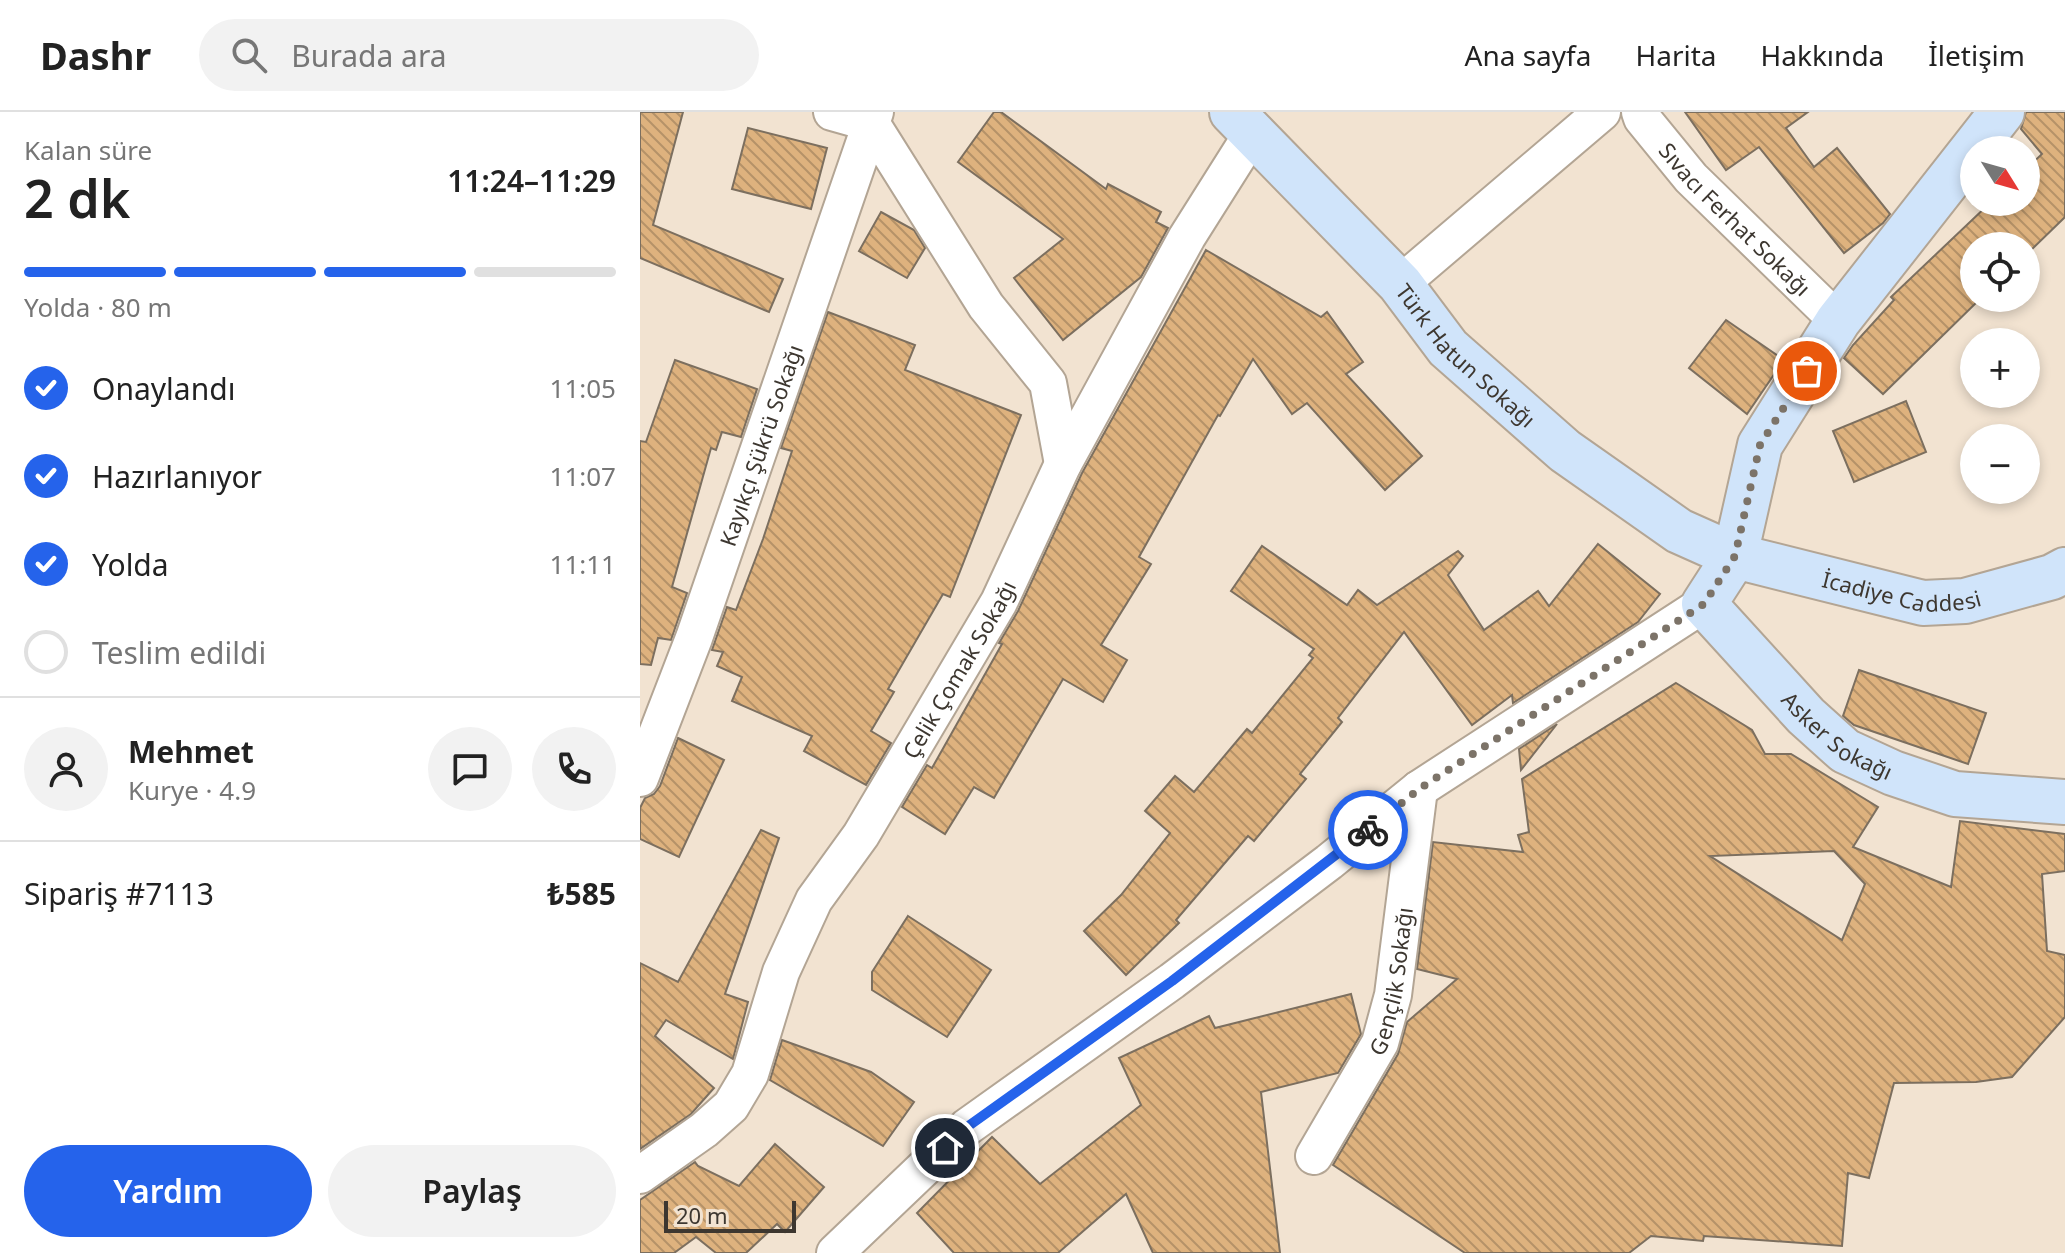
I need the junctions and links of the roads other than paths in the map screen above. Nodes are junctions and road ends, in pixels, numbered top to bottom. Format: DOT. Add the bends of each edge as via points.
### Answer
graph roads {
  1 [pos="832,112"];
  2 [pos="1602,112"];
  3 [pos="1640,112"];
  4 [pos="2002,112"];
  5 [pos="873,118"];
  6 [pos="1242,123"];
  7 [pos="1400,284"];
  8 [pos="1838,321"];
  9 [pos="1063,464"];
  10 [pos="1735,556"];
  11 [pos="2065,570"];
  12 [pos="1704,604"];
  13 [pos="640,778"];
  14 [pos="1419,789"];
  15 [pos="2065,802"];
  16 [pos="1314,1156"];
  17 [pos="640,1175"];
  18 [pos="835,1253"];
  1 -- 5 [label="street"];
  2 -- 7 [label="street"];
  3 -- 8 [label="street, Sıvacı Ferhat Sokağı" via="1691,178"];
  4 -- 8 [label="street"];
  5 -- 9 [label="street" via="986,306 1048,383"];
  5 -- 13 [label="street, Kayıkçı Şükrü Sokağı" via="694,638"];
  6 -- 7 [label="street, Türk Hatun Sokağı"];
  6 -- 9 [label="street, Çelik Çomak Sokağı" via="1187,237"];
  7 -- 10 [label="street, Türk Hatun Sokağı" via="1448,348 1565,451 1679,531"];
  8 -- 10 [label="street" via="1760,445"];
  9 -- 17 [label="street, Çelik Çomak Sokağı" via="999,602 861,835 814,900 781,972 750,1074 731,1106"];
  10 -- 11 [label="street, İcadiye Caddesi" via="1923,603 1965,601"];
  10 -- 12 [label="street"];
  12 -- 14 [label="street"];
  12 -- 15 [label="street, Asker Sokağı" via="1845,751 1955,794"];
  14 -- 16 [label="street, Gençlik Sokağı" via="1393,995 1380,1043"];
  14 -- 18 [label="street" via="1172,981 967,1127"];
}
